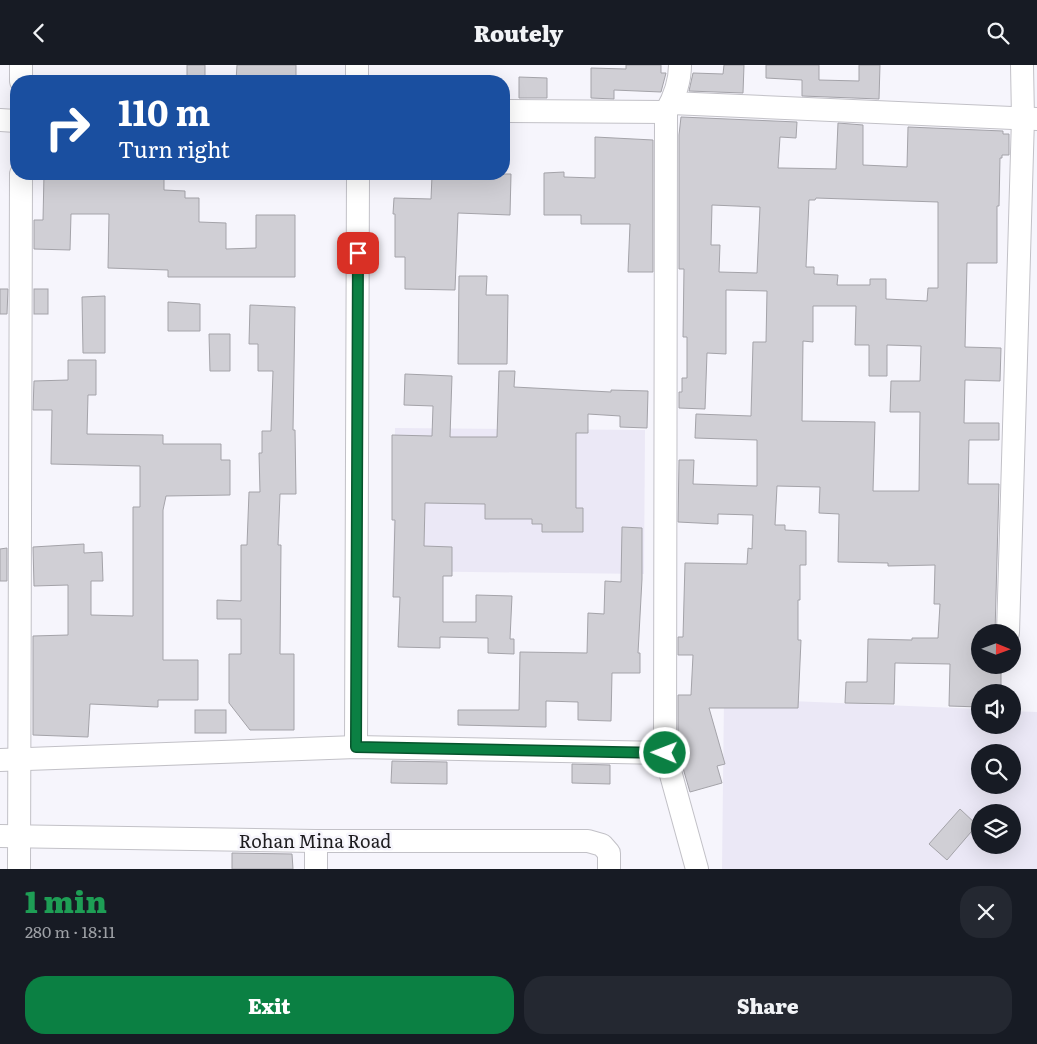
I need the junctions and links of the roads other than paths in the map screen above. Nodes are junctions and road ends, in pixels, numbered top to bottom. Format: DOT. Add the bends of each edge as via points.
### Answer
graph roads {
  1 [pos="680,65"];
  2 [pos="1022,65"];
  3 [pos="668,108"];
  4 [pos="510,111"];
  5 [pos="1030,118"];
  6 [pos="21,180"];
  7 [pos="358,180"];
  8 [pos="1008,624"];
  9 [pos="356,747"];
  10 [pos="665,753"];
  11 [pos="9,760"];
  12 [pos="10,836"];
  13 [pos="316,841"];
  14 [pos="19,869"];
  15 [pos="316,869"];
  16 [pos="609,869"];
  17 [pos="697,869"];
  1 -- 3 [label="street" via="680,76"];
  2 -- 5 [label="street"];
  3 -- 4 [label="street"];
  3 -- 5 [label="street"];
  3 -- 10 [label="street"];
  5 -- 8 [label="street"];
  6 -- 11 [label="street"];
  7 -- 9 [label="street"];
  9 -- 10 [label="street"];
  9 -- 11 [label="street"];
  10 -- 17 [label="street"];
  11 -- 12 [label="street"];
  12 -- 13 [label="street, Rohan Mina Road"];
  12 -- 14 [label="street"];
  13 -- 15 [label="street"];
  13 -- 16 [label="street, Rohan Mina Road" via="588,841 602,845 609,853"];
}
